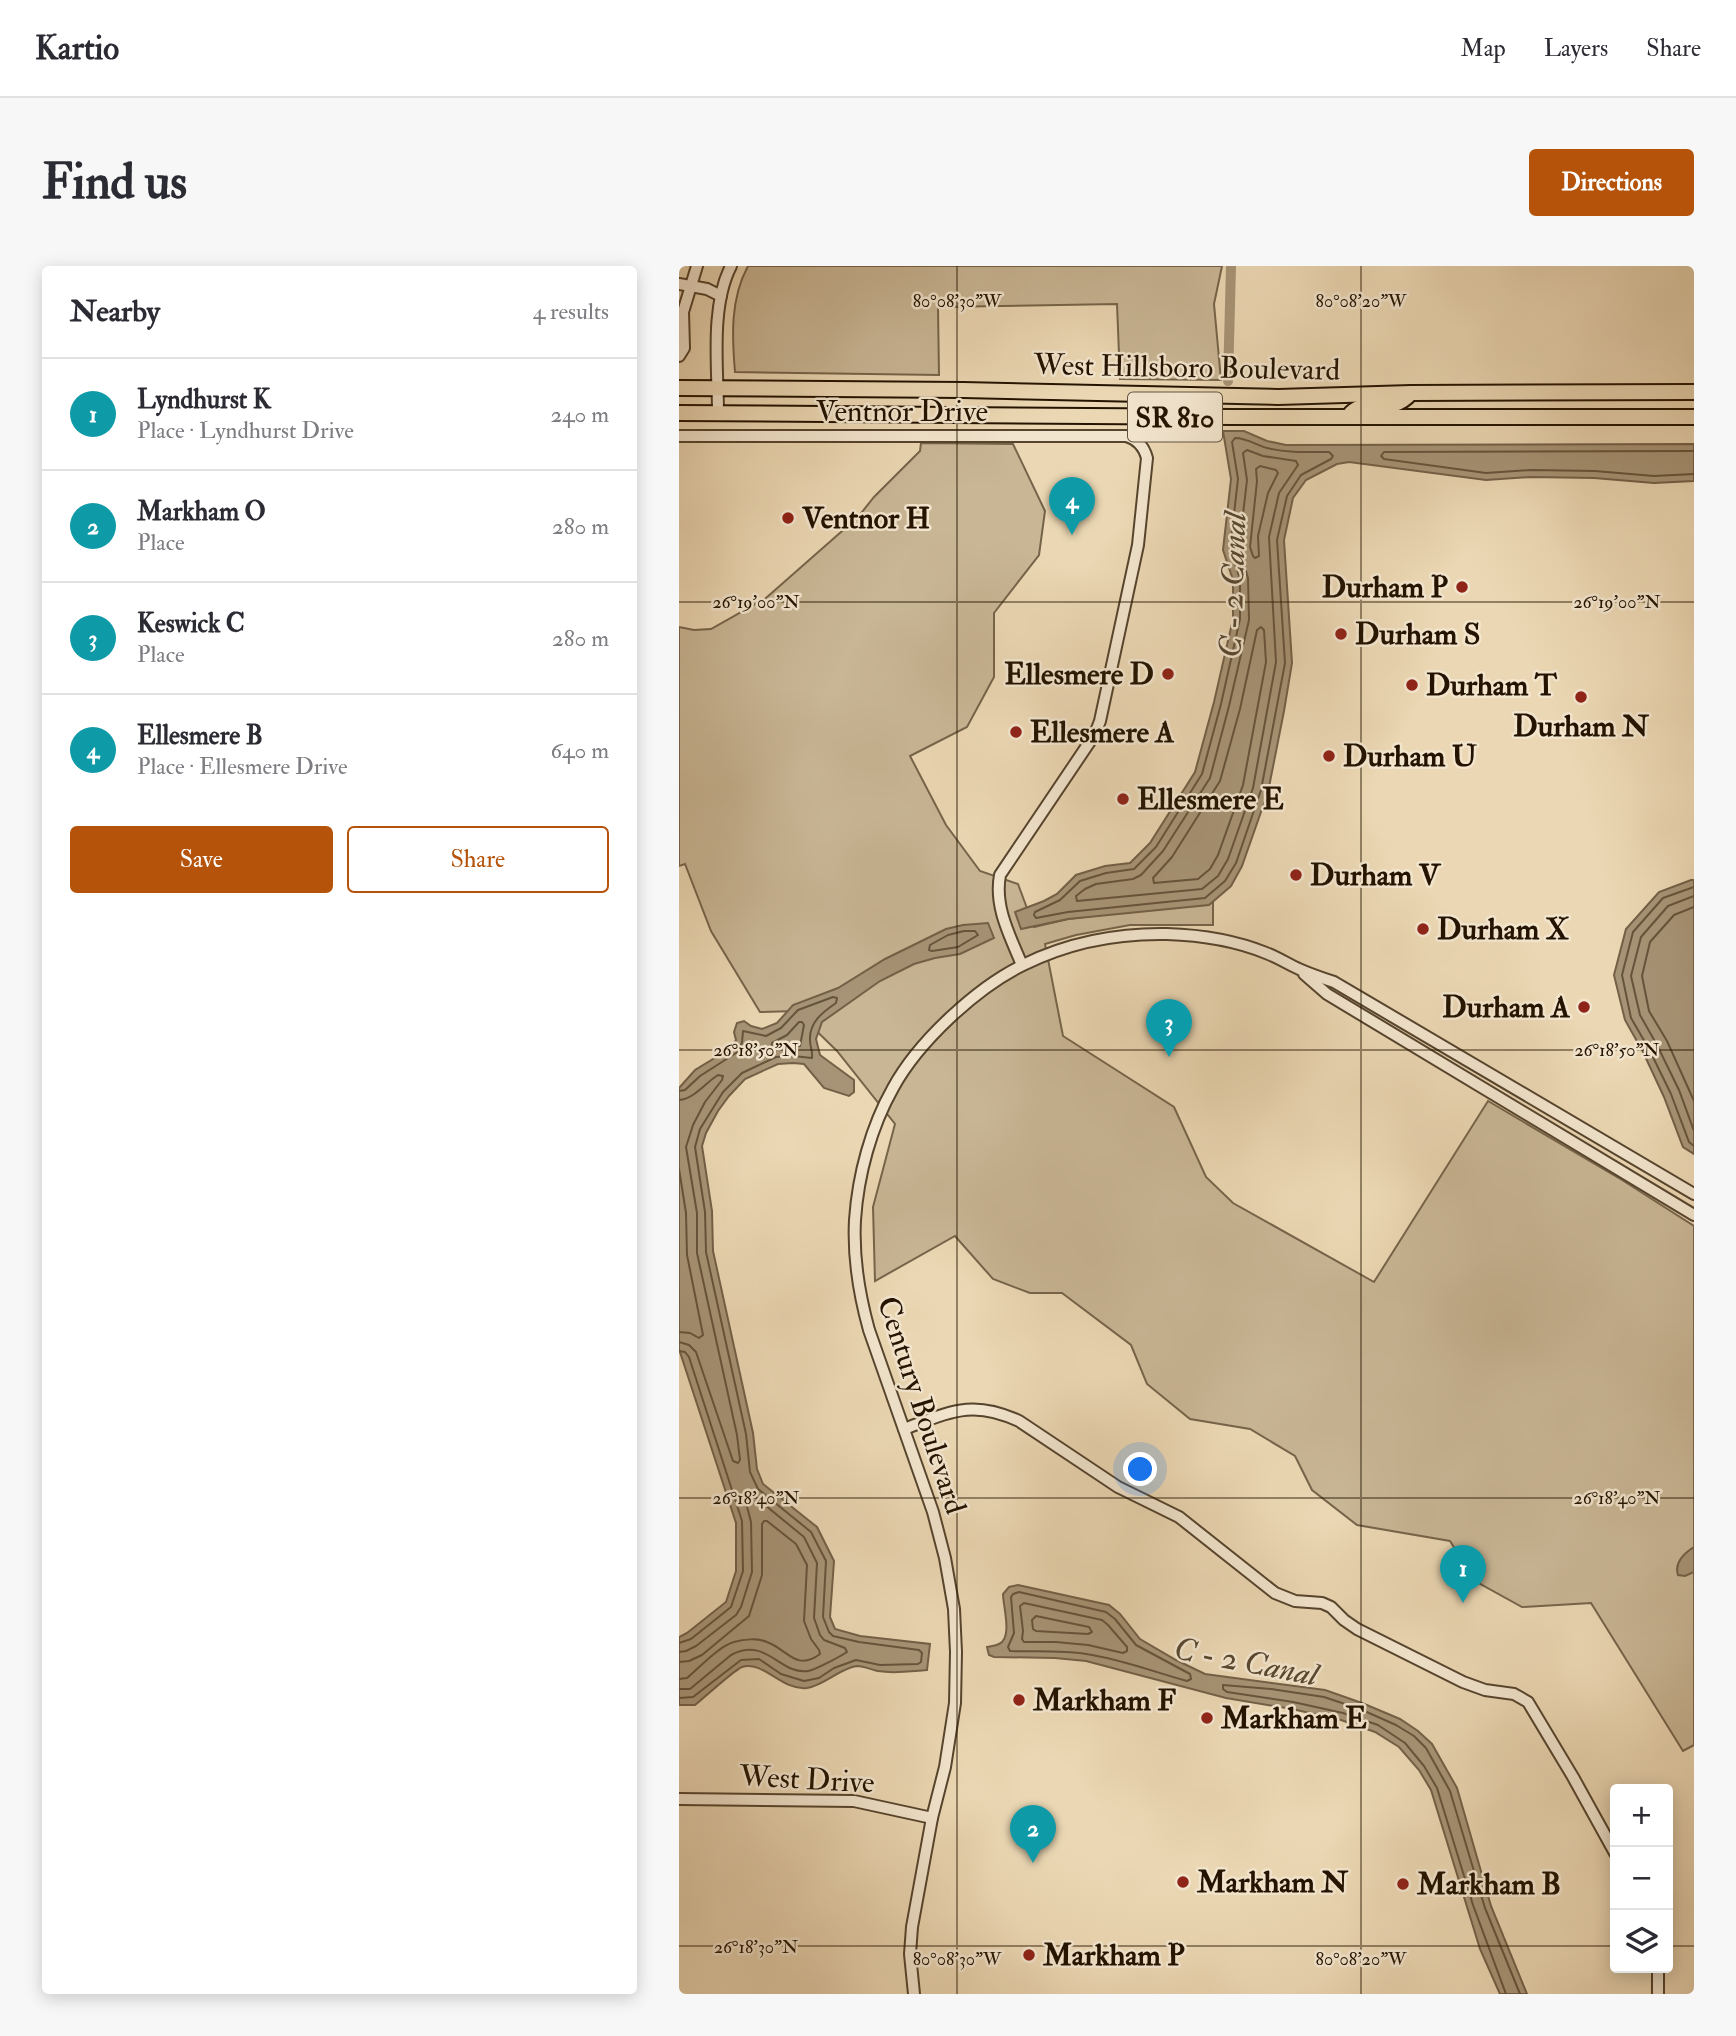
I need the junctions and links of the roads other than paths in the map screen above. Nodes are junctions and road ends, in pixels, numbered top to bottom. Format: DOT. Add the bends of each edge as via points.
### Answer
graph roads {
  1 [pos="697,266"];
  2 [pos="731,266"];
  3 [pos="685,285"];
  4 [pos="721,296"];
  5 [pos="679,356"];
  6 [pos="679,388"];
  7 [pos="718,388"];
  8 [pos="1694,392"];
  9 [pos="1411,393"];
  10 [pos="679,413"];
  11 [pos="717,413"];
  12 [pos="1347,416"];
  13 [pos="1694,417"];
  14 [pos="679,436"];
  15 [pos="1022,965"];
  16 [pos="1300,970"];
  17 [pos="1694,1194"];
  18 [pos="1694,1215"];
  19 [pos="904,1429"];
  20 [pos="679,1799"];
  21 [pos="932,1818"];
  22 [pos="1612,1847"];
  23 [pos="1658,1973"];
  24 [pos="914,1994"];
  25 [pos="1658,1994"];
  1 -- 3 [label="street"];
  2 -- 4 [label="street"];
  3 -- 4 [label="street"];
  3 -- 5 [label="street" via="684,348"];
  4 -- 7 [label="street"];
  6 -- 7 [label="main road, West Hillsboro Boulevard / SR 810"];
  7 -- 9 [label="main road, West Hillsboro Boulevard / SR 810" via="1267,397"];
  7 -- 11 [label="street"];
  8 -- 9 [label="main road, West Hillsboro Boulevard / SR 810"];
  9 -- 12 [label="main road" via="1391,405 1357,407"];
  10 -- 11 [label="main road, West Hillsboro Boulevard / SR 810"];
  11 -- 12 [label="main road, West Hillsboro Boulevard / SR 810"];
  12 -- 13 [label="main road, West Hillsboro Boulevard / SR 810"];
  14 -- 15 [label="street, Ventnor Drive" via="1126,436 1139,443 1147,458 1138,545 1100,722 1000,875 999,907"];
  15 -- 16 [label="street, Century Boulevard" via="1095,940 1166,934 1247,946"];
  15 -- 19 [label="street, Century Boulevard" via="979,992 914,1058 893,1086 861,1175 855,1222 861,1300"];
  16 -- 17 [label="street, Century Boulevard" via="1334,982"];
  16 -- 18 [label="street, Century Boulevard" via="1327,994"];
  19 -- 21 [label="street, Century Boulevard" via="946,1558 954,1609 953,1724"];
  19 -- 22 [label="street" via="968,1409 1002,1413 1118,1487 1179,1517 1275,1593 1331,1607 1357,1629 1463,1682 1521,1696"];
  20 -- 21 [label="street, West Drive" via="854,1801"];
  21 -- 24 [label="street, Century Boulevard" via="914,1914 910,1954"];
  23 -- 25 [label="street"];
}
